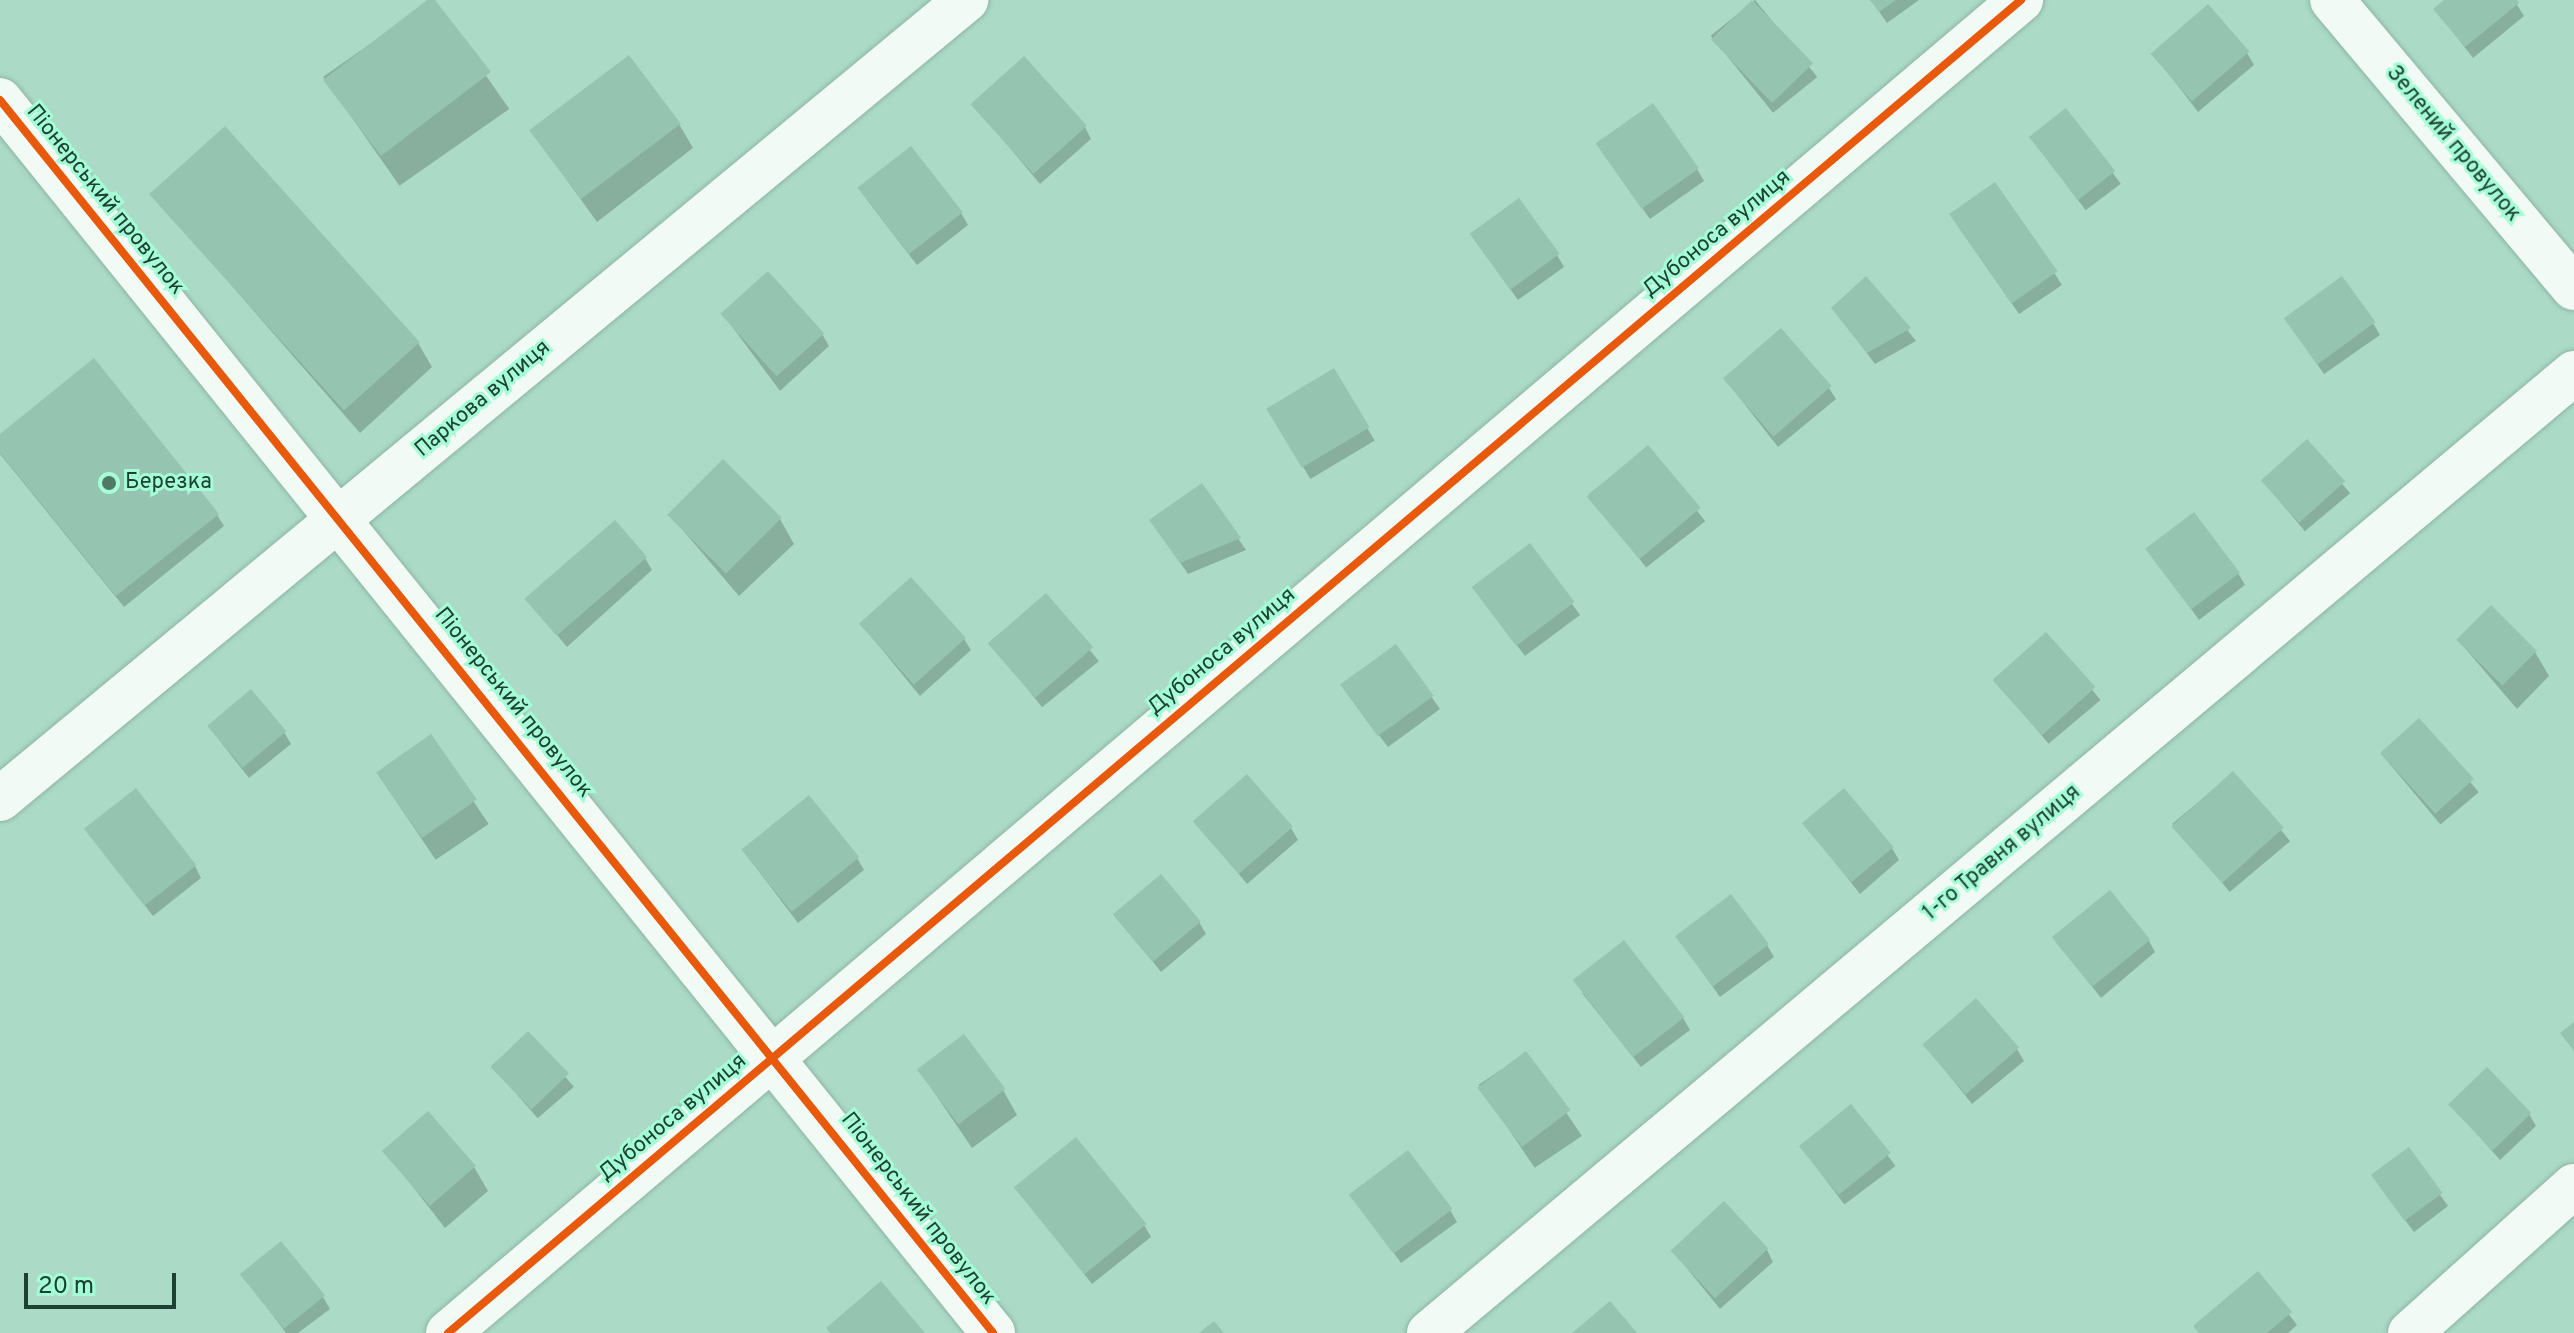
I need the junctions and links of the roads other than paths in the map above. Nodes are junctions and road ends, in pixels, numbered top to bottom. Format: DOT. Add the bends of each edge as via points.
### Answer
graph roads {
  1 [pos="966,0"];
  2 [pos="2021,0"];
  3 [pos="2332,0"];
  4 [pos="0,100"];
  5 [pos="2574,288"];
  6 [pos="2574,373"];
  7 [pos="341,517"];
  8 [pos="0,799"];
  9 [pos="775,1055"];
  10 [pos="2574,1186"];
  11 [pos="448,1333"];
  12 [pos="993,1333"];
  13 [pos="1429,1333"];
  14 [pos="2410,1333"];
  1 -- 7 [label="street, Паркова вулиця"];
  2 -- 9 [label="street, Дубоноса вулиця"];
  3 -- 5 [label="street, Зелений провулок"];
  4 -- 7 [label="street, Піонерський провулок"];
  6 -- 13 [label="street, 1-го Травня вулиця"];
  7 -- 8 [label="street, Паркова вулиця"];
  7 -- 9 [label="street, Піонерський провулок"];
  9 -- 11 [label="street, Дубоноса вулиця"];
  9 -- 12 [label="street, Піонерський провулок"];
  10 -- 14 [label="street"];
}
